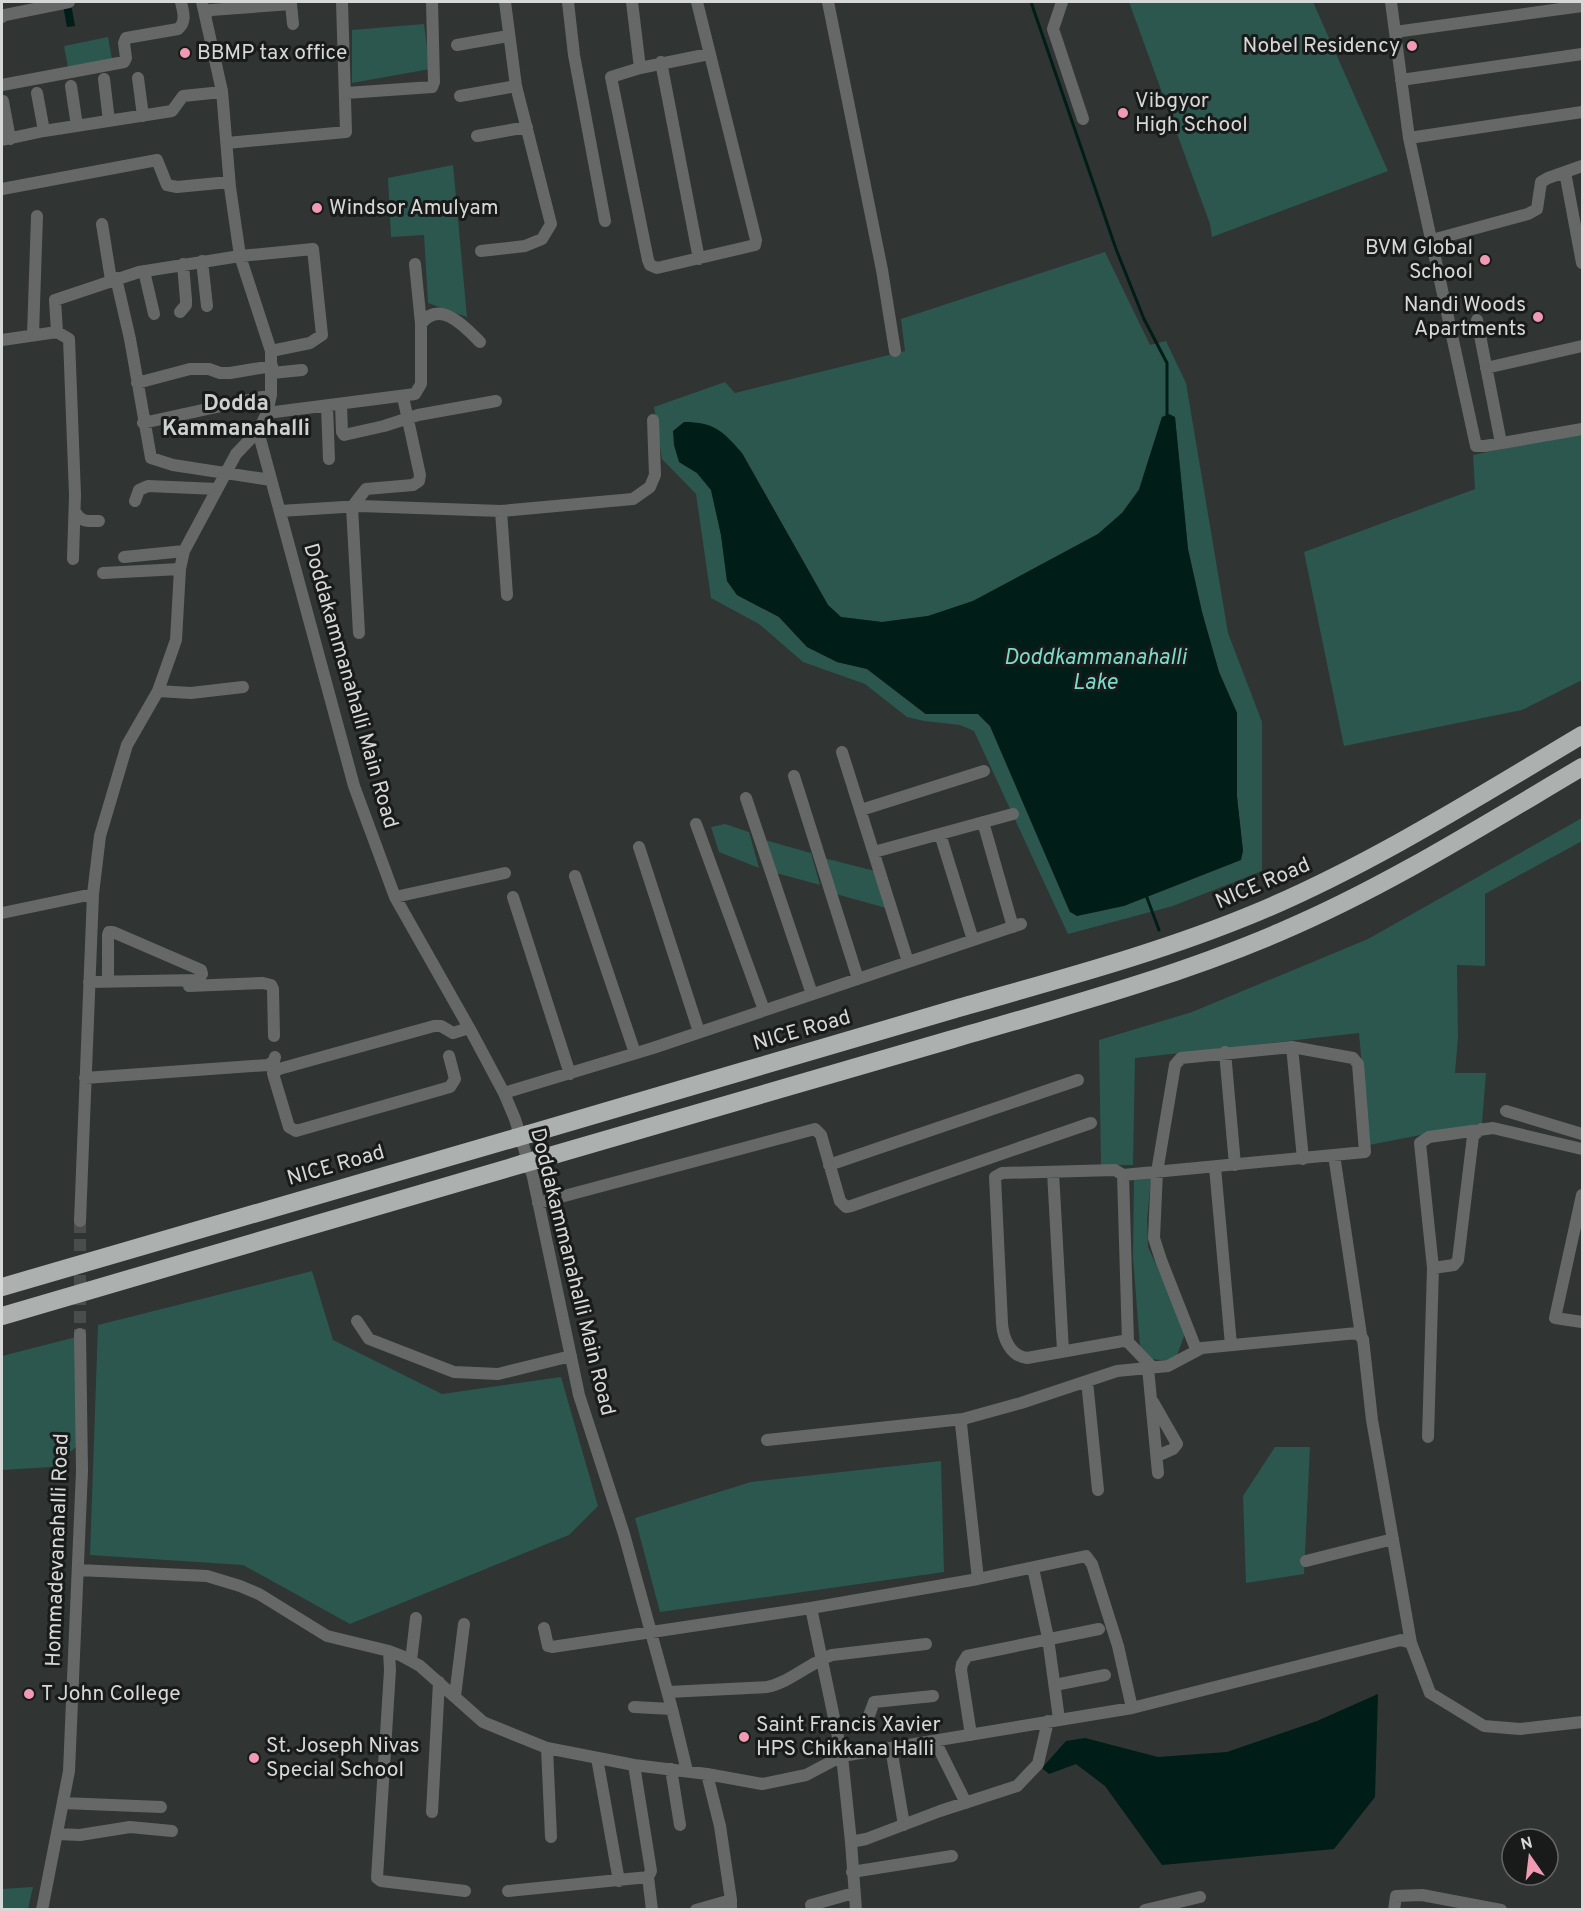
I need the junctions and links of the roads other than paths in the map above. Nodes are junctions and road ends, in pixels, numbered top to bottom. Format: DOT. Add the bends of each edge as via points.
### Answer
graph roads {
  1 [pos="69,2"];
  2 [pos="181,2"];
  3 [pos="342,2"];
  4 [pos="432,2"];
  5 [pos="505,2"];
  6 [pos="568,2"];
  7 [pos="632,2"];
  8 [pos="696,2"];
  9 [pos="828,2"];
  10 [pos="1062,2"];
  11 [pos="1391,2"];
  12 [pos="1582,6"];
  13 [pos="204,8"];
  14 [pos="2,17"];
  15 [pos="293,24"];
  16 [pos="1395,32"];
  17 [pos="508,36"];
  18 [pos="457,45"];
  19 [pos="709,54"];
  20 [pos="1582,54"];
  21 [pos="661,62"];
  22 [pos="640,68"];
  23 [pos="138,78"];
  24 [pos="104,79"];
  25 [pos="1401,80"];
  26 [pos="2,86"];
  27 [pos="72,86"];
  28 [pos="516,86"];
  29 [pos="222,92"];
  30 [pos="37,93"];
  31 [pos="346,93"];
  32 [pos="460,96"];
  33 [pos="3,101"];
  34 [pos="1582,112"];
  35 [pos="143,116"];
  36 [pos="1083,119"];
  37 [pos="109,121"];
  38 [pos="77,126"];
  39 [pos="527,127"];
  40 [pos="44,131"];
  41 [pos="477,136"];
  42 [pos="1409,138"];
  43 [pos="6,139"];
  44 [pos="227,143"];
  45 [pos="1582,166"];
  46 [pos="1565,172"];
  47 [pos="229,182"];
  48 [pos="2,189"];
  49 [pos="37,216"];
  50 [pos="605,221"];
  51 [pos="102,224"];
  52 [pos="1432,240"];
  53 [pos="481,251"];
  54 [pos="240,256"];
  55 [pos="699,259"];
  56 [pos="202,261"];
  57 [pos="1582,263"];
  58 [pos="183,264"];
  59 [pos="415,264"];
  60 [pos="144,271"];
  61 [pos="114,279"];
  62 [pos="207,306"];
  63 [pos="180,312"];
  64 [pos="154,314"];
  65 [pos="1477,320"];
  66 [pos="421,324"];
  67 [pos="57,332"];
  68 [pos="33,335"];
  69 [pos="2,340"];
  70 [pos="480,342"];
  71 [pos="1582,346"];
  72 [pos="271,351"];
  73 [pos="895,351"];
  74 [pos="1486,368"];
  75 [pos="272,369"];
  76 [pos="302,370"];
  77 [pos="137,383"];
  78 [pos="271,395"];
  79 [pos="403,397"];
  80 [pos="496,401"];
  81 [pos="341,405"];
  82 [pos="327,406"];
  83 [pos="267,413"];
  84 [pos="408,418"];
  85 [pos="653,420"];
  86 [pos="143,423"];
  87 [pos="1582,429"];
  88 [pos="258,431"];
  89 [pos="1501,443"];
  90 [pos="329,459"];
  91 [pos="226,474"];
  92 [pos="271,480"];
  93 [pos="217,489"];
  94 [pos="135,501"];
  95 [pos="352,507"];
  96 [pos="280,511"];
  97 [pos="501,511"];
  98 [pos="75,512"];
  99 [pos="99,521"];
  100 [pos="184,551"];
  101 [pos="73,558"];
  102 [pos="124,558"];
  103 [pos="180,569"];
  104 [pos="103,573"];
  105 [pos="507,595"];
  106 [pos="359,633"];
  107 [pos="243,687"];
  108 [pos="158,691"];
  109 [pos="1582,735"];
  110 [pos="842,753"];
  111 [pos="1582,767"];
  112 [pos="984,771"];
  113 [pos="794,776"];
  114 [pos="746,798"];
  115 [pos="861,810"];
  116 [pos="1013,814"];
  117 [pos="983,822"];
  118 [pos="696,824"];
  119 [pos="940,834"];
  120 [pos="639,847"];
  121 [pos="874,852"];
  122 [pos="505,873"];
  123 [pos="575,876"];
  124 [pos="93,894"];
  125 [pos="395,897"];
  126 [pos="513,897"];
  127 [pos="2,913"];
  128 [pos="973,940"];
  129 [pos="908,962"];
  130 [pos="858,979"];
  131 [pos="108,981"];
  132 [pos="89,985"];
  133 [pos="812,994"];
  134 [pos="764,1010"];
  135 [pos="469,1028"];
  136 [pos="699,1032"];
  137 [pos="274,1036"];
  138 [pos="1292,1047"];
  139 [pos="635,1053"];
  140 [pos="1224,1053"];
  141 [pos="449,1056"];
  142 [pos="274,1057"];
  143 [pos="570,1074"];
  144 [pos="86,1078"];
  145 [pos="1078,1080"];
  146 [pos="504,1093"];
  147 [pos="1506,1111"];
  148 [pos="1091,1124"];
  149 [pos="1481,1129"];
  150 [pos="1582,1134"];
  151 [pos="1582,1149"];
  152 [pos="1334,1155"];
  153 [pos="1303,1159"];
  154 [pos="829,1165"];
  155 [pos="1235,1165"];
  156 [pos="1215,1167"];
  157 [pos="1053,1172"];
  158 [pos="1157,1172"];
  159 [pos="1123,1175"];
  160 [pos="1582,1195"];
  161 [pos="538,1203"];
  162 [pos="80,1221"];
  163 [pos="1433,1268"];
  164 [pos="2,1287"];
  165 [pos="2,1316"];
  166 [pos="357,1321"];
  167 [pos="1582,1322"];
  168 [pos="80,1334"];
  169 [pos="1361,1335"];
  170 [pos="1128,1342"];
  171 [pos="1231,1345"];
  172 [pos="1196,1349"];
  173 [pos="1063,1351"];
  174 [pos="571,1356"];
  175 [pos="1150,1368"];
  176 [pos="1087,1381"];
  177 [pos="1151,1399"];
  178 [pos="963,1419"];
  179 [pos="1428,1437"];
  180 [pos="767,1440"];
  181 [pos="1156,1456"];
  182 [pos="1158,1473"];
  183 [pos="1098,1490"];
  184 [pos="1393,1539"];
  185 [pos="1306,1561"];
  186 [pos="1033,1568"];
  187 [pos="78,1570"];
  188 [pos="978,1579"];
  189 [pos="811,1608"];
  190 [pos="416,1618"];
  191 [pos="464,1624"];
  192 [pos="544,1628"];
  193 [pos="1100,1629"];
  194 [pos="652,1632"];
  195 [pos="1048,1638"];
  196 [pos="1411,1643"];
  197 [pos="926,1644"];
  198 [pos="389,1651"];
  199 [pos="821,1659"];
  200 [pos="411,1661"];
  201 [pos="1105,1675"];
  202 [pos="439,1682"];
  203 [pos="1055,1685"];
  204 [pos="668,1692"];
  205 [pos="933,1695"];
  206 [pos="455,1696"];
  207 [pos="634,1707"];
  208 [pos="1132,1708"];
  209 [pos="672,1709"];
  210 [pos="1054,1720"];
  211 [pos="1582,1722"];
  212 [pos="836,1729"];
  213 [pos="970,1735"];
  214 [pos="935,1741"];
  215 [pos="547,1748"];
  216 [pos="891,1748"];
  217 [pos="842,1756"];
  218 [pos="597,1758"];
  219 [pos="634,1766"];
  220 [pos="671,1769"];
  221 [pos="687,1771"];
  222 [pos="707,1774"];
  223 [pos="63,1803"];
  224 [pos="966,1803"];
  225 [pos="161,1807"];
  226 [pos="432,1812"];
  227 [pos="680,1825"];
  228 [pos="904,1825"];
  229 [pos="172,1831"];
  230 [pos="57,1834"];
  231 [pos="551,1837"];
  232 [pos="851,1842"];
  233 [pos="952,1856"];
  234 [pos="852,1872"];
  235 [pos="648,1876"];
  236 [pos="619,1881"];
  237 [pos="465,1891"];
  238 [pos="508,1891"];
  239 [pos="854,1893"];
  240 [pos="1200,1897"];
  241 [pos="731,1905"];
  242 [pos="811,1905"];
  243 [pos="42,1910"];
  244 [pos="652,1910"];
  245 [pos="696,1910"];
  246 [pos="856,1910"];
  247 [pos="1145,1910"];
  248 [pos="1394,1910"];
  249 [pos="1501,1910"];
  1 -- 14 [label="street"];
  2 -- 26 [label="street" via="182,26 126,38 124,62"];
  3 -- 31 [label="street"];
  4 -- 31 [label="street" via="432,87"];
  5 -- 17 [label="street"];
  6 -- 50 [label="street"];
  7 -- 22 [label="street"];
  8 -- 19 [label="street"];
  9 -- 73 [label="street"];
  10 -- 36 [label="street" via="1053,29"];
  11 -- 16 [label="street"];
  12 -- 16 [label="street"];
  13 -- 15 [label="street" via="291,4"];
  13 -- 29 [label="street"];
  16 -- 25 [label="street"];
  17 -- 18 [label="street"];
  17 -- 28 [label="street"];
  19 -- 21 [label="street"];
  19 -- 55 [label="street" via="756,240 751,247"];
  20 -- 25 [label="street"];
  21 -- 22 [label="street"];
  21 -- 55 [label="street"];
  22 -- 55 [label="street" via="612,77 648,260 657,268"];
  23 -- 35 [label="street"];
  24 -- 37 [label="street"];
  25 -- 42 [label="street"];
  27 -- 38 [label="street"];
  28 -- 32 [label="street"];
  28 -- 39 [label="street"];
  29 -- 35 [label="street" via="183,96 172,111"];
  29 -- 44 [label="street"];
  30 -- 40 [label="street"];
  31 -- 44 [label="street" via="346,132"];
  33 -- 43 [label="street"];
  34 -- 42 [label="street"];
  35 -- 37 [label="street"];
  37 -- 38 [label="street"];
  38 -- 40 [label="street"];
  39 -- 41 [label="street"];
  39 -- 53 [label="street" via="552,224 542,239 525,246"];
  40 -- 43 [label="street"];
  42 -- 52 [label="street"];
  44 -- 47 [label="street"];
  45 -- 46 [label="street"];
  46 -- 52 [label="street" via="1541,182 1537,209 1528,214"];
  46 -- 57 [label="street"];
  47 -- 48 [label="street" via="166,185 157,160"];
  47 -- 54 [label="street"];
  49 -- 68 [label="street"];
  51 -- 61 [label="street"];
  52 -- 89 [label="street" via="1476,446"];
  54 -- 56 [label="street"];
  54 -- 72 [label="street"];
  54 -- 72 [label="street" via="313,249 322,335 310,343"];
  56 -- 58 [label="street"];
  56 -- 62 [label="street"];
  58 -- 60 [label="street"];
  58 -- 63 [label="street" via="186,305"];
  59 -- 66 [label="street"];
  60 -- 61 [label="street"];
  60 -- 64 [label="street"];
  61 -- 67 [label="street" via="55,300"];
  61 -- 77 [label="street"];
  65 -- 74 [label="street"];
  66 -- 70 [label="street" via="432,315 450,315"];
  66 -- 79 [label="street" via="421,384 415,394"];
  67 -- 68 [label="street"];
  67 -- 98 [label="street" via="69,339"];
  68 -- 69 [label="street"];
  71 -- 74 [label="street"];
  72 -- 75 [label="street"];
  74 -- 89 [label="street"];
  75 -- 76 [label="street"];
  75 -- 77 [label="street" via="220,373 190,369"];
  75 -- 78 [label="street"];
  77 -- 86 [label="street"];
  78 -- 83 [label="street"];
  78 -- 86 [label="street"];
  79 -- 81 [label="street"];
  79 -- 84 [label="street"];
  80 -- 84 [label="street"];
  81 -- 82 [label="street"];
  81 -- 84 [label="street" via="344,435"];
  82 -- 83 [label="street"];
  82 -- 90 [label="street"];
  83 -- 88 [label="street"];
  84 -- 95 [label="street" via="419,481 413,485 366,489"];
  85 -- 97 [label="street" via="655,475 642,494 633,499"];
  86 -- 91 [label="street" via="151,458"];
  87 -- 89 [label="street"];
  88 -- 91 [label="street" via="236,454"];
  88 -- 92 [label="street, Doddakammanahalli Main Road"];
  91 -- 92 [label="street"];
  91 -- 93 [label="street"];
  92 -- 96 [label="street, Doddakammanahalli Main Road"];
  93 -- 94 [label="street" via="148,486 139,490"];
  93 -- 100 [label="street"];
  95 -- 96 [label="street"];
  95 -- 97 [label="street"];
  95 -- 106 [label="street"];
  96 -- 125 [label="street, Doddakammanahalli Main Road" via="354,786"];
  97 -- 105 [label="street"];
  98 -- 99 [label="street" via="84,521"];
  98 -- 101 [label="street"];
  100 -- 102 [label="street"];
  100 -- 103 [label="street"];
  103 -- 104 [label="street"];
  103 -- 108 [label="street" via="176,640"];
  107 -- 108 [label="street" via="191,693"];
  108 -- 124 [label="street" via="127,745 100,836"];
  109 -- 164 [label="highway, NICE Road" via="1456,811 1322,884 1175,943"];
  110 -- 115 [label="street"];
  111 -- 165 [label="highway" via="1452,844 1320,915 1189,968"];
  112 -- 115 [label="street"];
  113 -- 130 [label="street"];
  114 -- 133 [label="street"];
  115 -- 121 [label="street"];
  116 -- 117 [label="street"];
  117 -- 119 [label="street"];
  117 -- 128 [label="street" via="1017,925"];
  118 -- 134 [label="street"];
  119 -- 121 [label="street"];
  119 -- 128 [label="street"];
  120 -- 136 [label="street"];
  121 -- 129 [label="street"];
  122 -- 125 [label="street"];
  123 -- 139 [label="street"];
  124 -- 127 [label="street"];
  124 -- 132 [label="street"];
  125 -- 135 [label="street, Doddakammanahalli Main Road"];
  126 -- 143 [label="street"];
  128 -- 129 [label="street"];
  129 -- 130 [label="street"];
  130 -- 133 [label="street"];
  131 -- 131 [label="street" via="198,980 202,974 201,970 113,932 108,935"];
  131 -- 132 [label="street"];
  132 -- 137 [label="street" via="267,984 273,989"];
  132 -- 144 [label="street"];
  133 -- 134 [label="street"];
  134 -- 136 [label="street"];
  135 -- 141 [label="street" via="453,1033 434,1026 273,1073 289,1127 296,1131 450,1087 455,1080"];
  135 -- 146 [label="street, Doddakammanahalli Main Road"];
  136 -- 139 [label="street"];
  138 -- 140 [label="street"];
  138 -- 152 [label="street" via="1353,1058 1358,1064 1365,1152"];
  138 -- 153 [label="street"];
  139 -- 143 [label="street"];
  140 -- 155 [label="street"];
  140 -- 158 [label="street" via="1181,1059 1175,1065"];
  142 -- 144 [label="street" via="268,1065"];
  143 -- 146 [label="street"];
  144 -- 162 [label="street"];
  145 -- 154 [label="street"];
  146 -- 161 [label="street, Doddakammanahalli Main Road" via="518,1128"];
  147 -- 150 [label="street"];
  148 -- 154 [label="street" via="846,1207 840,1201"];
  149 -- 151 [label="street" via="1493,1128"];
  149 -- 163 [label="street" via="1473,1136 1458,1260 1454,1265"];
  149 -- 163 [label="street" via="1429,1137 1420,1143"];
  152 -- 153 [label="street"];
  152 -- 169 [label="street"];
  153 -- 155 [label="street"];
  154 -- 161 [label="street" via="821,1135 810,1129"];
  155 -- 156 [label="street"];
  156 -- 158 [label="street"];
  156 -- 171 [label="street"];
  157 -- 159 [label="street" via="1115,1170"];
  157 -- 173 [label="street"];
  157 -- 173 [label="street" via="998,1174 994,1193 1004,1337 1022,1358"];
  158 -- 159 [label="street"];
  158 -- 172 [label="street" via="1154,1238"];
  159 -- 170 [label="street"];
  160 -- 167 [label="street" via="1555,1318"];
  161 -- 174 [label="street, Doddakammanahalli Main Road"];
  163 -- 179 [label="street"];
  166 -- 174 [label="street" via="369,1339 454,1372 506,1373"];
  168 -- 187 [label="street, Hommadevanahalli Road" via="82,1471"];
  169 -- 171 [label="street"];
  169 -- 184 [label="street"];
  170 -- 173 [label="street"];
  170 -- 175 [label="street"];
  171 -- 172 [label="street"];
  172 -- 175 [label="street" via="1174,1363"];
  174 -- 194 [label="street, Doddakammanahalli Main Road" via="579,1395"];
  175 -- 176 [label="street" via="1124,1369"];
  175 -- 177 [label="street"];
  176 -- 178 [label="street"];
  176 -- 183 [label="street"];
  177 -- 181 [label="street"];
  177 -- 181 [label="street" via="1177,1444"];
  178 -- 180 [label="street"];
  178 -- 188 [label="street"];
  181 -- 182 [label="street"];
  184 -- 185 [label="street"];
  184 -- 196 [label="street"];
  186 -- 188 [label="street"];
  186 -- 195 [label="street"];
  186 -- 208 [label="street" via="1081,1556 1090,1559 1118,1646"];
  187 -- 198 [label="street" via="207,1576 259,1593 327,1636"];
  187 -- 223 [label="street, Hommadevanahalli Road" via="69,1771"];
  188 -- 189 [label="street"];
  189 -- 194 [label="street"];
  189 -- 199 [label="street"];
  190 -- 200 [label="street"];
  191 -- 206 [label="street"];
  192 -- 194 [label="street" via="548,1646 552,1647"];
  193 -- 195 [label="street"];
  194 -- 204 [label="street, Doddakammanahalli Main Road"];
  195 -- 203 [label="street"];
  195 -- 213 [label="street" via="972,1654 964,1660 961,1670"];
  196 -- 208 [label="street" via="1401,1641"];
  196 -- 211 [label="street" via="1430,1693 1484,1726 1520,1729"];
  197 -- 199 [label="street"];
  198 -- 200 [label="street"];
  198 -- 237 [label="street" via="377,1878"];
  199 -- 204 [label="street" via="774,1686"];
  199 -- 212 [label="street"];
  200 -- 202 [label="street"];
  201 -- 203 [label="street"];
  202 -- 206 [label="street"];
  202 -- 226 [label="street"];
  203 -- 210 [label="street"];
  204 -- 209 [label="street, Doddakammanahalli Main Road"];
  205 -- 212 [label="street" via="874,1702 867,1721"];
  206 -- 215 [label="street" via="483,1722"];
  207 -- 209 [label="street"];
  208 -- 210 [label="street"];
  209 -- 221 [label="street, Doddakammanahalli Main Road"];
  210 -- 213 [label="street"];
  210 -- 224 [label="street" via="1038,1764 1017,1786"];
  212 -- 217 [label="street"];
  213 -- 214 [label="street"];
  214 -- 216 [label="street"];
  214 -- 224 [label="street"];
  215 -- 218 [label="street"];
  215 -- 231 [label="street"];
  216 -- 217 [label="street"];
  216 -- 228 [label="street"];
  217 -- 222 [label="street" via="806,1776 762,1784"];
  217 -- 232 [label="street"];
  218 -- 219 [label="street"];
  218 -- 236 [label="street"];
  219 -- 220 [label="street"];
  219 -- 235 [label="street" via="651,1870"];
  220 -- 221 [label="street"];
  220 -- 227 [label="street"];
  221 -- 222 [label="street"];
  222 -- 241 [label="street" via="720,1826"];
  223 -- 225 [label="street"];
  223 -- 230 [label="street, Hommadevanahalli Road"];
  224 -- 228 [label="street"];
  228 -- 232 [label="street"];
  229 -- 230 [label="street" via="130,1827 81,1835"];
  230 -- 243 [label="street, Hommadevanahalli Road"];
  232 -- 234 [label="street"];
  233 -- 234 [label="street"];
  234 -- 239 [label="street"];
  235 -- 236 [label="street"];
  235 -- 244 [label="street"];
  236 -- 238 [label="street"];
  239 -- 242 [label="street"];
  239 -- 246 [label="street"];
  240 -- 247 [label="street"];
  241 -- 245 [label="street"];
  248 -- 249 [label="street" via="1396,1896 1422,1895"];
}
